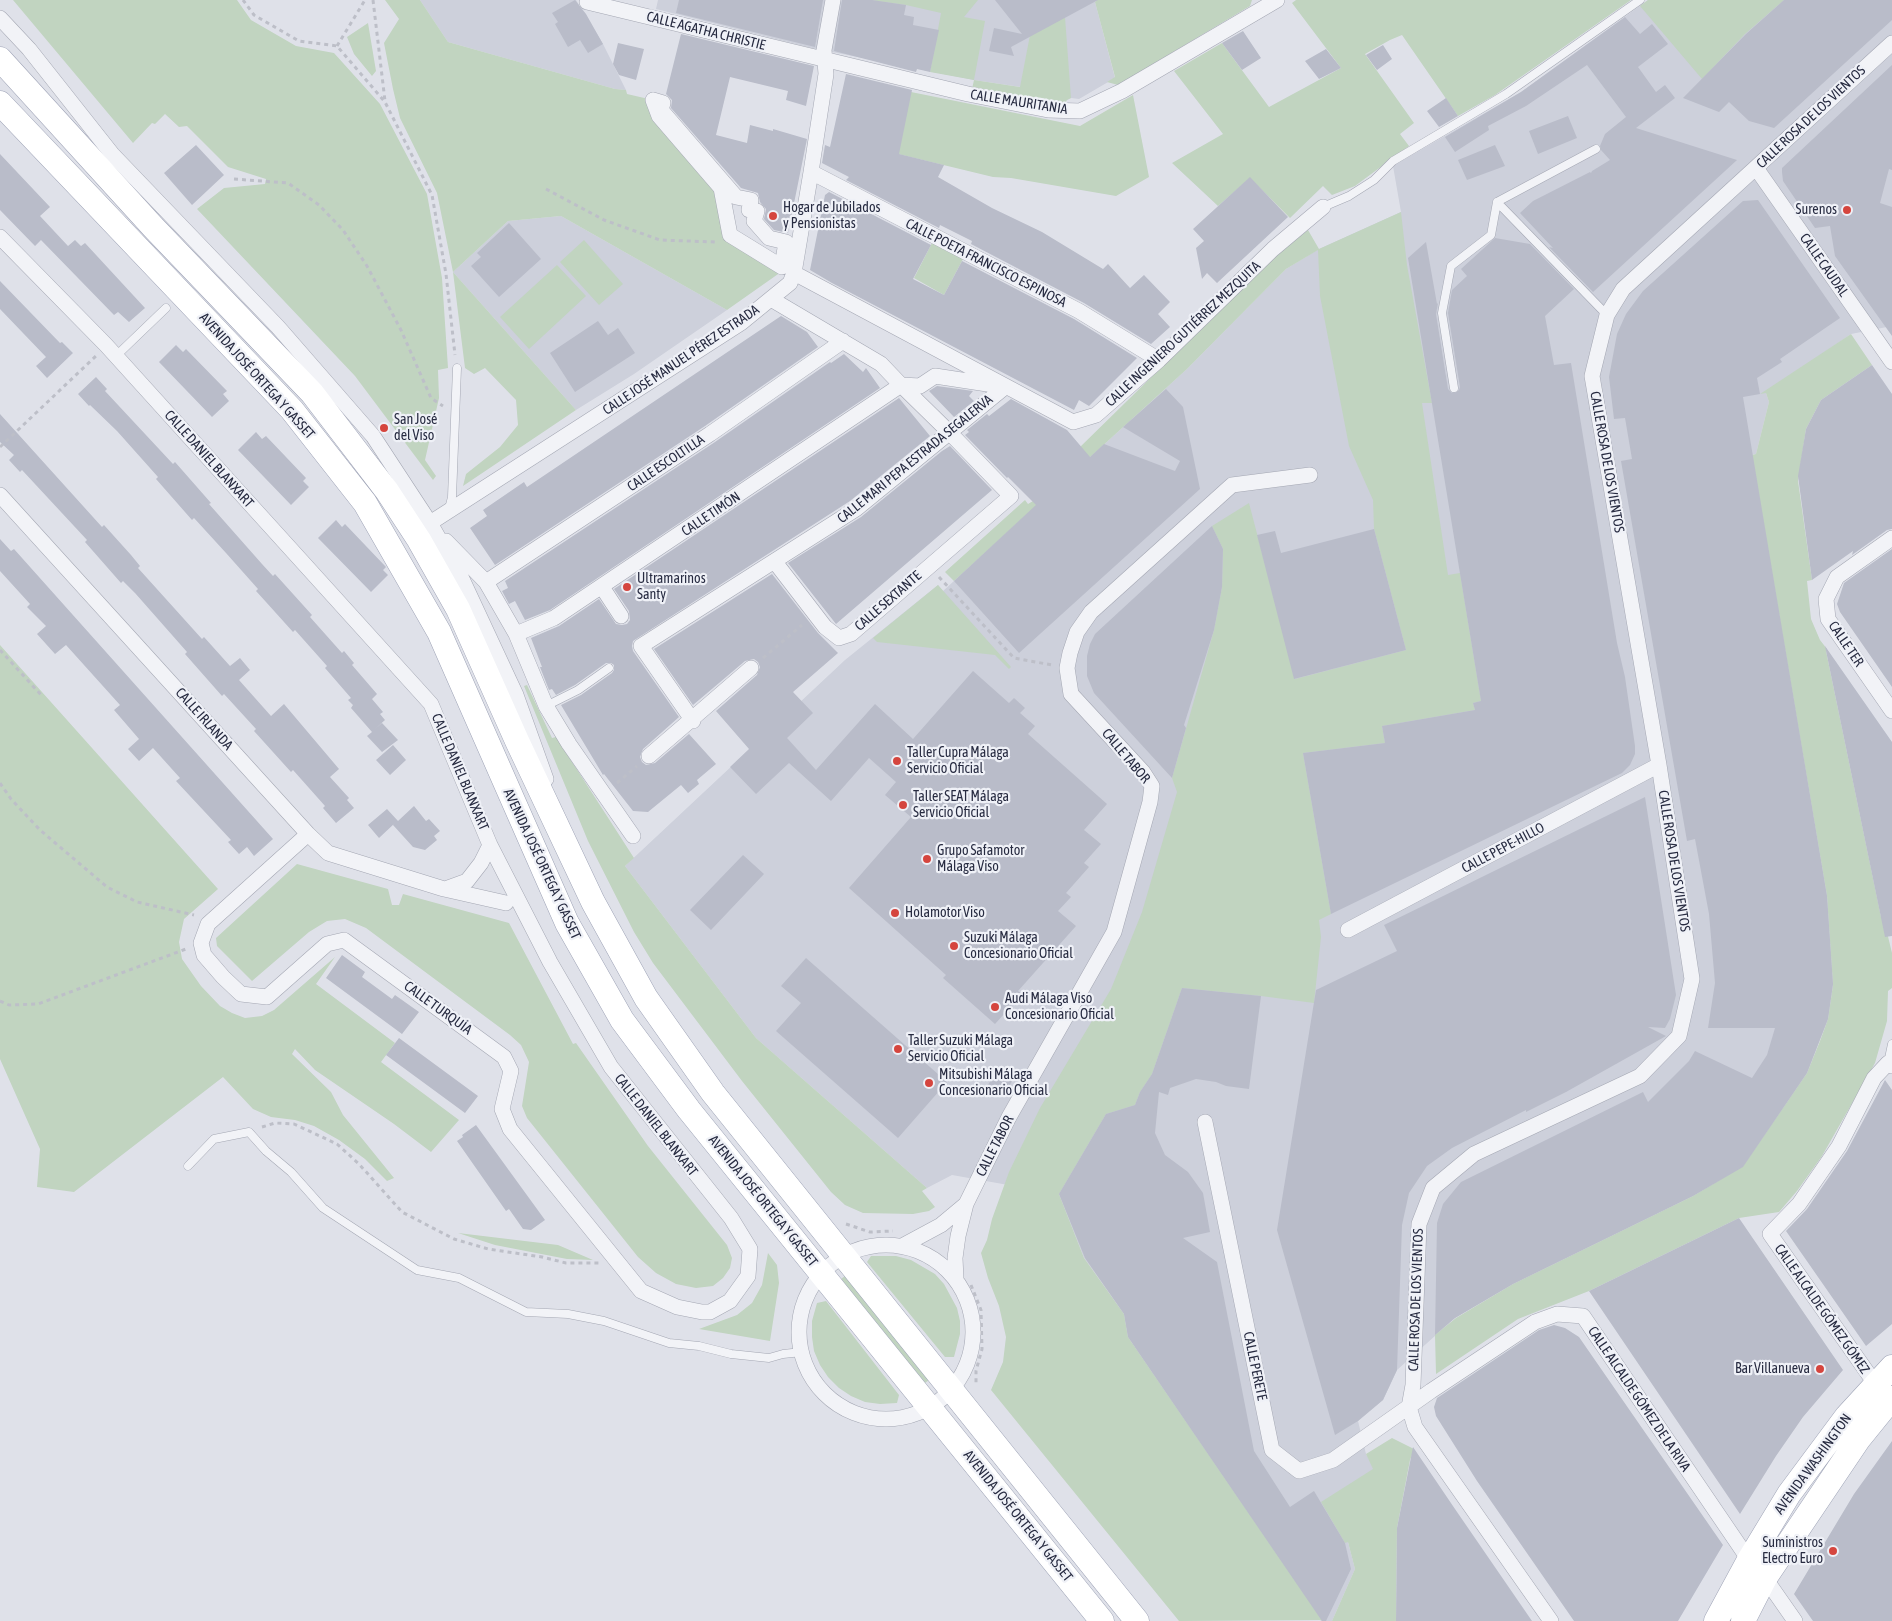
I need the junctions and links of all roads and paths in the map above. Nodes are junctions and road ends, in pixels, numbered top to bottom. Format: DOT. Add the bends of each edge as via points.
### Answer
graph roads {
  1 [pos="243,0"];
  2 [pos="365,0"];
  3 [pos="374,0"];
  4 [pos="833,0"];
  5 [pos="1277,0"];
  6 [pos="1640,0"];
  7 [pos="587,2"];
  8 [pos="0,18"];
  9 [pos="1892,42"];
  10 [pos="337,46"];
  11 [pos="0,59"];
  12 [pos="825,60"];
  13 [pos="385,102"];
  14 [pos="0,103"];
  15 [pos="1596,149"];
  16 [pos="1756,168"];
  17 [pos="811,172"];
  18 [pos="234,179"];
  19 [pos="546,189"];
  20 [pos="1497,202"];
  21 [pos="1323,207"];
  22 [pos="0,237"];
  23 [pos="723,246"];
  24 [pos="788,270"];
  25 [pos="771,299"];
  26 [pos="166,308"];
  27 [pos="1607,315"];
  28 [pos="843,341"];
  29 [pos="927,344"];
  30 [pos="1886,344"];
  31 [pos="116,356"];
  32 [pos="93,358"];
  33 [pos="1158,360"];
  34 [pos="1892,362"];
  35 [pos="456,368"];
  36 [pos="935,376"];
  37 [pos="901,385"];
  38 [pos="1005,387"];
  39 [pos="1454,388"];
  40 [pos="455,411"];
  41 [pos="950,433"];
  42 [pos="0,447"];
  43 [pos="1310,474"];
  44 [pos="0,495"];
  45 [pos="449,511"];
  46 [pos="430,523"];
  47 [pos="1892,538"];
  48 [pos="775,562"];
  49 [pos="939,577"];
  50 [pos="486,582"];
  51 [pos="602,587"];
  52 [pos="621,616"];
  53 [pos="808,620"];
  54 [pos="516,634"];
  55 [pos="0,650"];
  56 [pos="753,666"];
  57 [pos="609,668"];
  58 [pos="1067,668"];
  59 [pos="42,696"];
  60 [pos="546,706"];
  61 [pos="1892,711"];
  62 [pos="693,721"];
  63 [pos="649,756"];
  64 [pos="1659,765"];
  65 [pos="0,783"];
  66 [pos="612,787"];
  67 [pos="308,834"];
  68 [pos="634,836"];
  69 [pos="490,845"];
  70 [pos="574,862"];
  71 [pos="444,889"];
  72 [pos="506,903"];
  73 [pos="208,924"];
  74 [pos="1348,930"];
  75 [pos="201,942"];
  76 [pos="0,1001"];
  77 [pos="1892,1044"];
  78 [pos="1890,1065"];
  79 [pos="1205,1122"];
  80 [pos="250,1132"];
  81 [pos="188,1166"];
  82 [pos="966,1204"];
  83 [pos="841,1220"];
  84 [pos="920,1237"];
  85 [pos="902,1246"];
  86 [pos="612,1254"];
  87 [pos="844,1255"];
  88 [pos="956,1258"];
  89 [pos="821,1274"];
  90 [pos="956,1279"];
  91 [pos="730,1302"];
  92 [pos="802,1352"];
  93 [pos="1892,1367"];
  94 [pos="952,1391"];
  95 [pos="976,1395"];
  96 [pos="1887,1398"];
  97 [pos="930,1407"];
  98 [pos="1409,1407"];
  99 [pos="1749,1560"];
  100 [pos="1765,1578"];
  101 [pos="1102,1621"];
  102 [pos="1137,1621"];
  103 [pos="1551,1621"];
  104 [pos="1716,1621"];
  105 [pos="1742,1621"];
  106 [pos="1796,1621"];
  1 -- 10 [label="path" via="254,16 299,41"];
  2 -- 10 [label="path"];
  3 -- 13 [label="path"];
  4 -- 12 [label="street, CALLE JOSÉ MANUEL PÉREZ ESTRADA"];
  5 -- 12 [label="street, CALLE MAURITANIA" via="1122,92 1080,111 1048,110 968,94"];
  6 -- 21 [label="lane" via="1506,94 1393,161 1374,180 1349,196"];
  7 -- 12 [label="street, CALLE AGATHA CHRISTIE"];
  8 -- 46 [label="street, AVENIDA JOSÉ ORTEGA Y GASSET" via="29,49 112,154 278,327 373,436"];
  9 -- 16 [label="street, CALLE ROSA DE LOS VIENTOS"];
  10 -- 13 [label="path"];
  11 -- 70 [label="main road, AVENIDA JOSÉ ORTEGA Y GASSET" via="153,227 312,393 387,491 458,609"];
  12 -- 17 [label="street, CALLE JOSÉ MANUEL PÉREZ ESTRADA" via="826,74"];
  13 -- 35 [label="path" via="432,194 446,274"];
  14 -- 89 [label="main road, AVENIDA JOSÉ ORTEGA Y GASSET" via="292,410 365,503 439,632 567,923 622,1020 689,1110"];
  15 -- 20 [label="lane"];
  16 -- 27 [label="street, CALLE ROSA DE LOS VIENTOS" via="1623,289"];
  16 -- 30 [label="street, CALLE CAUDAL"];
  17 -- 24 [label="street, CALLE JOSÉ MANUEL PÉREZ ESTRADA"];
  17 -- 33 [label="street, CALLE POETA FRANCISCO ESPINOSA" via="1079,311"];
  18 -- 40 [label="path" via="288,183 319,205 343,230 367,266 401,330 431,398"];
  19 -- 23 [label="path" via="604,220 660,240 715,241"];
  20 -- 27 [label="lane"];
  20 -- 39 [label="lane" via="1491,235 1450,266 1442,313"];
  21 -- 33 [label="street, CALLE INGENIERO GUTIÉRREZ MEZQUITA" via="1273,249"];
  22 -- 31 [label="street, CALLE DANIEL BLANXART"];
  24 -- 24 [label="street, CALLE INGENIERO GUTIÉRREZ MEZQUITA" via="730,235 721,188 659,116 653,100 663,103 661,110 736,197 751,200 749,210 757,211 754,221 769,238 786,242"];
  24 -- 25 [label="street, CALLE JOSÉ MANUEL PÉREZ ESTRADA" via="790,283"];
  24 -- 29 [label="street, CALLE INGENIERO GUTIÉRREZ MEZQUITA"];
  25 -- 28 [label="street"];
  25 -- 45 [label="street, CALLE JOSÉ MANUEL PÉREZ ESTRADA" via="741,323"];
  26 -- 31 [label="lane"];
  27 -- 64 [label="street, CALLE ROSA DE LOS VIENTOS" via="1592,376"];
  28 -- 37 [label="street" via="881,364"];
  28 -- 50 [label="street, CALLE ESCOLTILLA" via="710,434"];
  29 -- 36 [label="street" via="938,359"];
  29 -- 38 [label="street, CALLE INGENIERO GUTIÉRREZ MEZQUITA"];
  30 -- 34 [label="street, CALLE CAUDAL"];
  31 -- 69 [label="street, CALLE DANIEL BLANXART" via="431,704"];
  32 -- 42 [label="path"];
  33 -- 38 [label="street, CALLE INGENIERO GUTIÉRREZ MEZQUITA" via="1096,414 1073,422"];
  35 -- 40 [label="lane"];
  36 -- 37 [label="street" via="920,386"];
  36 -- 38 [label="street, CALLE INGENIERO GUTIÉRREZ MEZQUITA"];
  37 -- 41 [label="street"];
  37 -- 51 [label="street, CALLE TIMÓN"];
  38 -- 41 [label="street, CALLE MARI PEPA ESTRADA SEGALERVA"];
  40 -- 45 [label="lane"];
  41 -- 48 [label="street, CALLE MARI PEPA ESTRADA SEGALERVA" via="856,509"];
  41 -- 48 [label="street, CALLE SEXTANTE" via="1011,496 851,634 839,638 825,627"];
  43 -- 58 [label="street, CALLE TABOR" via="1232,485 1091,612 1077,632"];
  44 -- 67 [label="street, CALLE IRLANDA"];
  45 -- 46 [label="street, CALLE JOSÉ MANUEL PÉREZ ESTRADA"];
  46 -- 50 [label="street"];
  46 -- 70 [label="street, AVENIDA JOSÉ ORTEGA Y GASSET" via="462,579 516,695"];
  47 -- 61 [label="street, CALLE TER" via="1837,577 1826,600 1828,619"];
  48 -- 62 [label="street, CALLE MARI PEPA ESTRADA SEGALERVA" via="641,646"];
  49 -- 58 [label="path" via="1014,658"];
  50 -- 54 [label="street"];
  51 -- 52 [label="street"];
  51 -- 54 [label="street, CALLE TIMÓN" via="554,618"];
  53 -- 56 [label="path"];
  54 -- 60 [label="street"];
  55 -- 59 [label="path"];
  56 -- 62 [label="street"];
  57 -- 60 [label="lane" via="578,690"];
  58 -- 82 [label="street, CALLE TABOR" via="1071,694 1143,772 1152,786 1150,802 1114,932 1010,1117"];
  60 -- 68 [label="street"];
  62 -- 63 [label="street"];
  63 -- 66 [label="path"];
  64 -- 74 [label="street, CALLE PEPE-HILLO"];
  64 -- 98 [label="street, CALLE ROSA DE LOS VIENTOS" via="1692,979 1679,1036 1640,1076 1474,1154 1433,1188 1419,1224 1413,1385"];
  65 -- 73 [label="path" via="40,830 107,887 137,902 190,913"];
  67 -- 71 [label="street, CALLE IRLANDA" via="328,853"];
  67 -- 73 [label="street"];
  69 -- 71 [label="street" via="481,864 467,881"];
  69 -- 91 [label="street, CALLE DANIEL BLANXART" via="550,962 611,1067 731,1218 750,1248 748,1276"];
  70 -- 87 [label="main road, AVENIDA JOSÉ ORTEGA Y GASSET" via="646,998 713,1094"];
  71 -- 72 [label="street, CALLE IRLANDA"];
  73 -- 75 [label="street"];
  75 -- 76 [label="path" via="38,1004 10,1005"];
  75 -- 86 [label="street, CALLE TURQUÍA" via="204,955 222,978 241,994 267,997 327,944 344,940 504,1057 511,1071 502,1109 510,1129"];
  77 -- 78 [label="lane"];
  78 -- 96 [label="street, CALLE ALCALDE GÓMEZ GÓMEZ" via="1874,1078 1839,1146 1799,1204 1770,1234"];
  79 -- 98 [label="street, CALLE PERETE" via="1272,1450 1299,1471 1332,1460"];
  80 -- 81 [label="lane" via="214,1139"];
  80 -- 86 [label="path" via="275,1122 294,1124 337,1144 402,1212 454,1239 488,1249 566,1263 597,1264"];
  80 -- 92 [label="lane" via="323,1208 417,1270 459,1278 526,1312 568,1314 604,1321 669,1344 769,1358"];
  82 -- 84 [label="street, CALLE TABOR"];
  82 -- 88 [label="street, CALLE TABOR"];
  83 -- 84 [label="path" via="870,1232 904,1231"];
  84 -- 85 [label="street, CALLE TABOR"];
  85 -- 87 [label="street" via="866,1246"];
  85 -- 90 [label="street" via="914,1248 935,1259"];
  86 -- 91 [label="street, CALLE TURQUÍA" via="641,1291 677,1307 710,1312"];
  87 -- 89 [label="street"];
  87 -- 94 [label="main road, AVENIDA JOSÉ ORTEGA Y GASSET"];
  88 -- 90 [label="street, CALLE TABOR"];
  88 -- 95 [label="path" via="966,1268 981,1310 982,1349 976,1371"];
  89 -- 92 [label="street" via="803,1305 799,1333"];
  89 -- 97 [label="main road, AVENIDA JOSÉ ORTEGA Y GASSET"];
  90 -- 94 [label="street" via="970,1305 974,1334 969,1362"];
  92 -- 97 [label="street" via="818,1387 839,1406 866,1417 894,1419"];
  93 -- 96 [label="main road, AVENIDA WASHINGTON"];
  94 -- 97 [label="street"];
  94 -- 102 [label="main road, AVENIDA JOSÉ ORTEGA Y GASSET"];
  96 -- 99 [label="main road, AVENIDA WASHINGTON" via="1847,1416 1789,1494"];
  96 -- 100 [label="main road, AVENIDA WASHINGTON"];
  97 -- 101 [label="main road, AVENIDA JOSÉ ORTEGA Y GASSET"];
  98 -- 99 [label="street, CALLE ALCALDE GÓMEZ DE LA RIVA" via="1534,1322 1557,1314 1583,1316"];
  98 -- 103 [label="street" via="1415,1426"];
  99 -- 100 [label="street, CALLE ALCALDE GÓMEZ DE LA RIVA"];
  99 -- 104 [label="main road, AVENIDA WASHINGTON"];
  100 -- 105 [label="main road, AVENIDA WASHINGTON"];
  100 -- 106 [label="street, CALLE ALCALDE GÓMEZ DE LA RIVA"];
}
